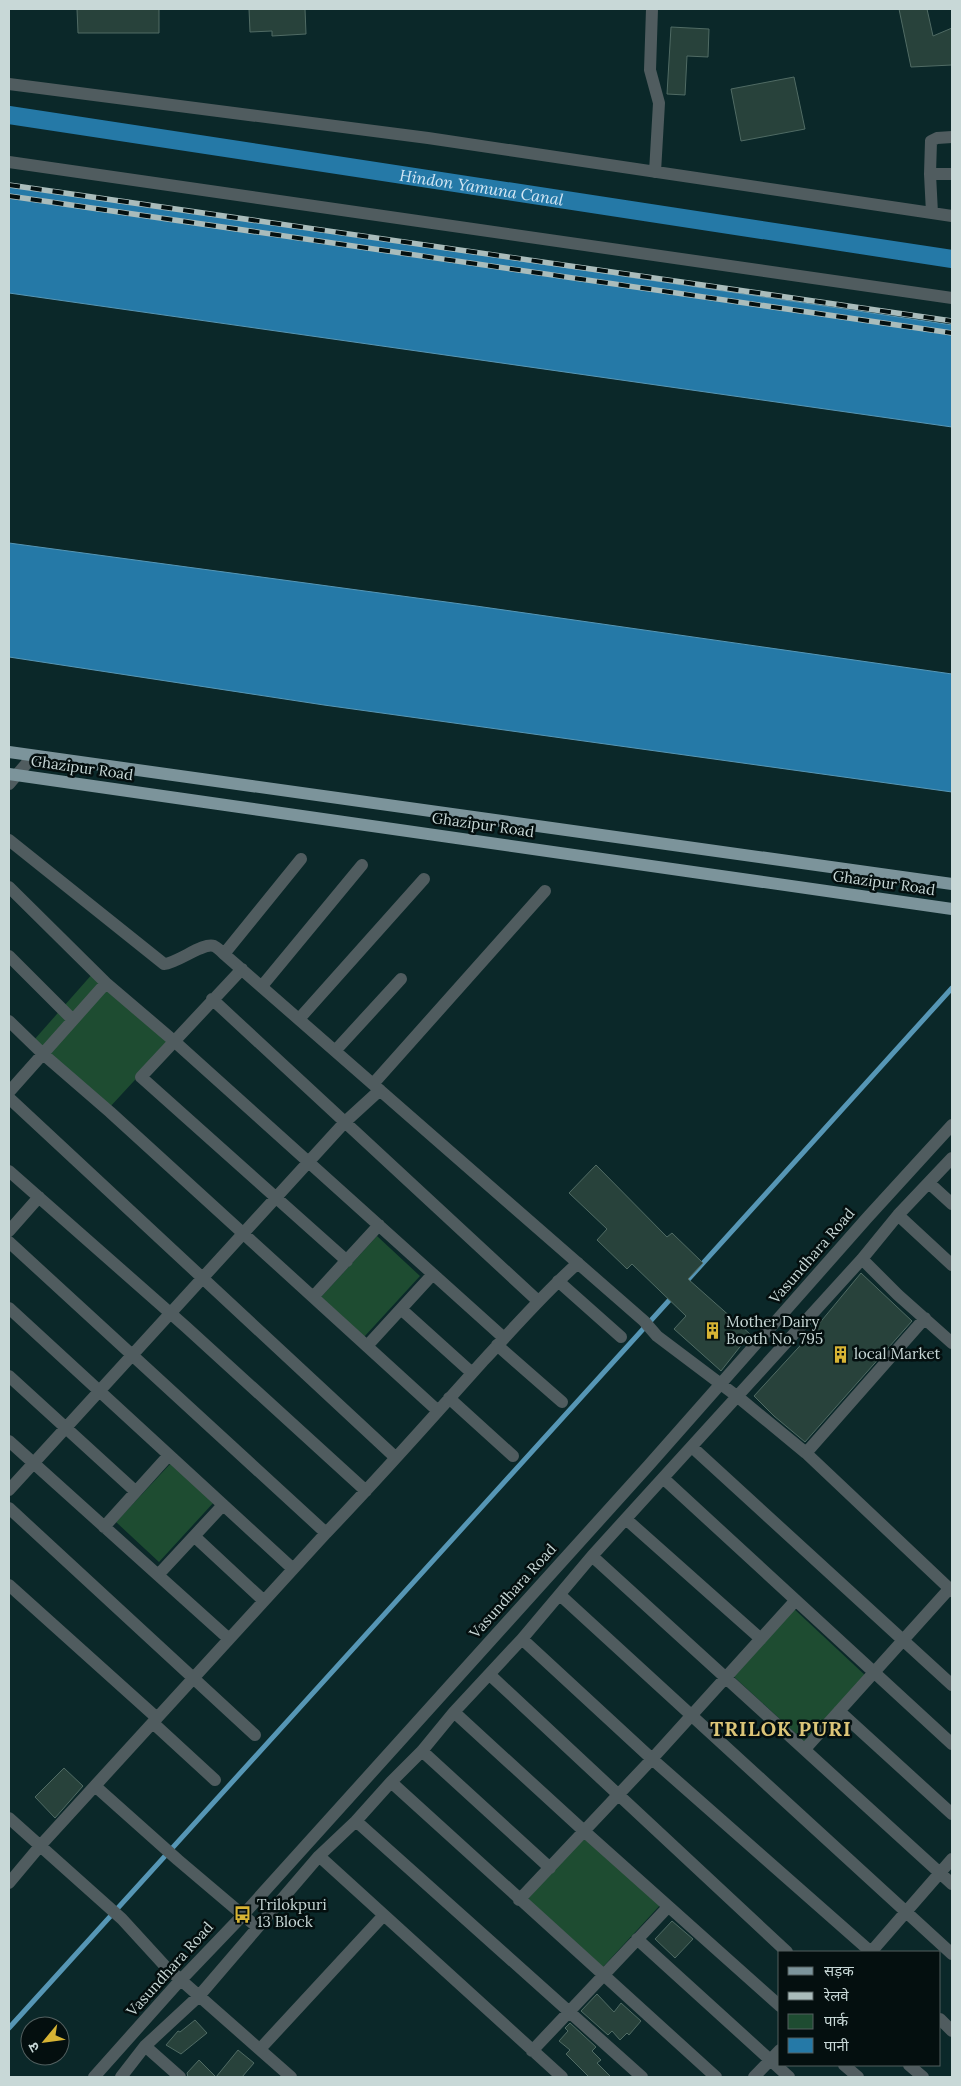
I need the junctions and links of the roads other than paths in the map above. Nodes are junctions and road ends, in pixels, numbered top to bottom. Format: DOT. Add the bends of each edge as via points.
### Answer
graph roads {
  1 [pos="652,9"];
  2 [pos="9,84"];
  3 [pos="952,137"];
  4 [pos="9,162"];
  5 [pos="655,172"];
  6 [pos="930,174"];
  7 [pos="952,174"];
  8 [pos="932,213"];
  9 [pos="952,216"];
  10 [pos="952,298"];
  11 [pos="9,752"];
  12 [pos="33,756"];
  13 [pos="11,778"];
  14 [pos="9,840"];
  15 [pos="301,859"];
  16 [pos="362,865"];
  17 [pos="424,879"];
  18 [pos="952,884"];
  19 [pos="9,887"];
  20 [pos="544,891"];
  21 [pos="952,910"];
  22 [pos="224,954"];
  23 [pos="9,956"];
  24 [pos="242,969"];
  25 [pos="401,979"];
  26 [pos="106,983"];
  27 [pos="262,986"];
  28 [pos="212,1000"];
  29 [pos="299,1019"];
  30 [pos="73,1020"];
  31 [pos="9,1021"];
  32 [pos="174,1041"];
  33 [pos="335,1051"];
  34 [pos="43,1054"];
  35 [pos="376,1087"];
  36 [pos="9,1092"];
  37 [pos="9,1098"];
  38 [pos="345,1122"];
  39 [pos="952,1125"];
  40 [pos="952,1158"];
  41 [pos="308,1162"];
  42 [pos="9,1171"];
  43 [pos="929,1183"];
  44 [pos="39,1197"];
  45 [pos="276,1197"];
  46 [pos="952,1204"];
  47 [pos="898,1215"];
  48 [pos="379,1225"];
  49 [pos="9,1230"];
  50 [pos="243,1234"];
  51 [pos="9,1242"];
  52 [pos="862,1259"];
  53 [pos="347,1261"];
  54 [pos="578,1264"];
  55 [pos="952,1266"];
  56 [pos="433,1274"];
  57 [pos="203,1277"];
  58 [pos="558,1281"];
  59 [pos="313,1297"];
  60 [pos="538,1301"];
  61 [pos="9,1308"];
  62 [pos="401,1309"];
  63 [pos="170,1312"];
  64 [pos="925,1318"];
  65 [pos="621,1337"];
  66 [pos="501,1342"];
  67 [pos="952,1343"];
  68 [pos="367,1346"];
  69 [pos="132,1355"];
  70 [pos="472,1373"];
  71 [pos="9,1376"];
  72 [pos="721,1384"];
  73 [pos="99,1391"];
  74 [pos="738,1396"];
  75 [pos="449,1398"];
  76 [pos="562,1402"];
  77 [pos="438,1411"];
  78 [pos="65,1428"];
  79 [pos="9,1440"];
  80 [pos="692,1447"];
  81 [pos="806,1453"];
  82 [pos="169,1455"];
  83 [pos="513,1456"];
  84 [pos="395,1457"];
  85 [pos="34,1463"];
  86 [pos="663,1478"];
  87 [pos="9,1490"];
  88 [pos="135,1491"];
  89 [pos="366,1492"];
  90 [pos="223,1505"];
  91 [pos="9,1508"];
  92 [pos="627,1520"];
  93 [pos="104,1527"];
  94 [pos="326,1532"];
  95 [pos="194,1536"];
  96 [pos="592,1556"];
  97 [pos="293,1569"];
  98 [pos="158,1575"];
  99 [pos="9,1585"];
  100 [pos="951,1590"];
  101 [pos="560,1595"];
  102 [pos="264,1601"];
  103 [pos="795,1601"];
  104 [pos="229,1639"];
  105 [pos="522,1639"];
  106 [pos="760,1639"];
  107 [pos="903,1641"];
  108 [pos="874,1672"];
  109 [pos="490,1675"];
  110 [pos="725,1676"];
  111 [pos="194,1679"];
  112 [pos="952,1685"];
  113 [pos="454,1712"];
  114 [pos="839,1712"];
  115 [pos="691,1714"];
  116 [pos="155,1720"];
  117 [pos="255,1734"];
  118 [pos="952,1744"];
  119 [pos="805,1749"];
  120 [pos="422,1751"];
  121 [pos="652,1759"];
  122 [pos="215,1780"];
  123 [pos="391,1782"];
  124 [pos="95,1786"];
  125 [pos="616,1795"];
  126 [pos="952,1814"];
  127 [pos="9,1818"];
  128 [pos="356,1821"];
  129 [pos="584,1831"];
  130 [pos="40,1846"];
  131 [pos="319,1856"];
  132 [pos="952,1859"];
  133 [pos="550,1868"];
  134 [pos="940,1872"];
  135 [pos="9,1883"];
  136 [pos="952,1884"];
  137 [pos="519,1900"];
  138 [pos="668,1907"];
  139 [pos="906,1911"];
  140 [pos="243,1915"];
  141 [pos="384,1916"];
  142 [pos="257,1927"];
  143 [pos="637,1939"];
  144 [pos="786,1951"];
  145 [pos="870,1951"];
  146 [pos="872,1951"];
  147 [pos="952,1954"];
  148 [pos="602,1976"];
  149 [pos="181,1980"];
  150 [pos="198,1996"];
  151 [pos="778,2004"];
  152 [pos="569,2011"];
  153 [pos="941,2020"];
  154 [pos="952,2031"];
  155 [pos="145,2046"];
  156 [pos="260,2049"];
  157 [pos="532,2051"];
  158 [pos="775,2055"];
  159 [pos="782,2066"];
  160 [pos="845,2066"];
  161 [pos="910,2066"];
  162 [pos="94,2077"];
  163 [pos="121,2077"];
  164 [pos="180,2077"];
  165 [pos="291,2077"];
  166 [pos="562,2077"];
  167 [pos="642,2077"];
  168 [pos="716,2077"];
  169 [pos="754,2077"];
  170 [pos="789,2077"];
  171 [pos="858,2077"];
  172 [pos="923,2077"];
  1 -- 5 [label="street" via="650,70 659,103"];
  2 -- 5 [label="street" via="428,138"];
  3 -- 6 [label="street" via="931,141"];
  4 -- 10 [label="street"];
  5 -- 8 [label="street"];
  6 -- 7 [label="street"];
  6 -- 8 [label="street"];
  8 -- 9 [label="street"];
  11 -- 12 [label="main road, Ghazipur Road"];
  12 -- 13 [label="street"];
  12 -- 18 [label="main road, Ghazipur Road"];
  13 -- 21 [label="main road, Ghazipur Road" via="514,845"];
  14 -- 22 [label="street" via="164,964 207,946 215,946"];
  15 -- 22 [label="street"];
  16 -- 27 [label="street"];
  17 -- 29 [label="street"];
  19 -- 26 [label="street"];
  20 -- 35 [label="street"];
  22 -- 24 [label="street"];
  23 -- 30 [label="street"];
  24 -- 27 [label="street"];
  24 -- 28 [label="street"];
  25 -- 33 [label="street"];
  26 -- 30 [label="street"];
  26 -- 32 [label="street"];
  27 -- 29 [label="street"];
  28 -- 32 [label="street"];
  28 -- 38 [label="street"];
  29 -- 33 [label="street"];
  30 -- 34 [label="street"];
  31 -- 34 [label="street"];
  32 -- 41 [label="street"];
  32 -- 45 [label="street" via="142,1077"];
  33 -- 35 [label="street"];
  34 -- 36 [label="street"];
  34 -- 50 [label="street"];
  35 -- 38 [label="street"];
  35 -- 54 [label="street"];
  37 -- 57 [label="street"];
  38 -- 41 [label="street"];
  38 -- 60 [label="street"];
  39 -- 72 [label="street, Vasundhara Road"];
  40 -- 43 [label="street"];
  41 -- 45 [label="street"];
  41 -- 48 [label="street"];
  42 -- 44 [label="street"];
  43 -- 46 [label="street"];
  43 -- 47 [label="street"];
  44 -- 49 [label="street"];
  44 -- 63 [label="street"];
  45 -- 50 [label="street"];
  45 -- 53 [label="street"];
  47 -- 52 [label="street"];
  47 -- 55 [label="street"];
  48 -- 53 [label="street"];
  48 -- 56 [label="street"];
  50 -- 57 [label="street"];
  50 -- 59 [label="street"];
  51 -- 69 [label="street"];
  52 -- 64 [label="street"];
  52 -- 74 [label="street"];
  53 -- 59 [label="street"];
  54 -- 58 [label="street"];
  54 -- 72 [label="street" via="657,1336"];
  56 -- 62 [label="street"];
  56 -- 66 [label="street"];
  57 -- 63 [label="street"];
  57 -- 84 [label="street"];
  58 -- 60 [label="street"];
  58 -- 65 [label="street"];
  59 -- 68 [label="street"];
  60 -- 66 [label="street"];
  61 -- 73 [label="street"];
  62 -- 68 [label="street"];
  62 -- 70 [label="street"];
  63 -- 69 [label="street"];
  63 -- 89 [label="street"];
  64 -- 67 [label="street"];
  64 -- 81 [label="street"];
  66 -- 70 [label="street"];
  66 -- 76 [label="street"];
  68 -- 77 [label="street"];
  69 -- 73 [label="street"];
  69 -- 94 [label="street"];
  70 -- 75 [label="street"];
  71 -- 78 [label="street"];
  72 -- 74 [label="street"];
  72 -- 140 [label="street, Vasundhara Road"];
  73 -- 78 [label="street"];
  73 -- 82 [label="street"];
  74 -- 80 [label="street"];
  74 -- 81 [label="street"];
  75 -- 77 [label="street"];
  75 -- 83 [label="street"];
  77 -- 84 [label="street"];
  78 -- 85 [label="street"];
  78 -- 88 [label="street"];
  79 -- 85 [label="street"];
  80 -- 86 [label="street"];
  80 -- 107 [label="street"];
  81 -- 100 [label="street"];
  82 -- 88 [label="street"];
  82 -- 90 [label="street"];
  84 -- 89 [label="street"];
  85 -- 87 [label="street"];
  85 -- 93 [label="street"];
  86 -- 92 [label="street"];
  86 -- 103 [label="street"];
  88 -- 93 [label="street"];
  89 -- 94 [label="street"];
  90 -- 95 [label="street"];
  90 -- 97 [label="street"];
  91 -- 111 [label="street"];
  92 -- 96 [label="street"];
  92 -- 106 [label="street"];
  93 -- 98 [label="street"];
  94 -- 97 [label="street"];
  95 -- 98 [label="street"];
  95 -- 102 [label="street"];
  96 -- 101 [label="street"];
  96 -- 110 [label="street"];
  97 -- 102 [label="street"];
  98 -- 104 [label="street"];
  99 -- 116 [label="street"];
  100 -- 107 [label="street"];
  101 -- 105 [label="street"];
  101 -- 115 [label="street"];
  102 -- 104 [label="street"];
  103 -- 106 [label="street"];
  103 -- 108 [label="street"];
  104 -- 111 [label="street"];
  105 -- 109 [label="street"];
  105 -- 121 [label="street"];
  106 -- 110 [label="street"];
  107 -- 108 [label="street"];
  107 -- 112 [label="street"];
  108 -- 114 [label="street"];
  108 -- 118 [label="street"];
  109 -- 113 [label="street"];
  109 -- 125 [label="street"];
  110 -- 115 [label="street"];
  110 -- 119 [label="street"];
  111 -- 116 [label="street"];
  111 -- 117 [label="street"];
  113 -- 120 [label="street"];
  113 -- 129 [label="street"];
  114 -- 119 [label="street"];
  114 -- 126 [label="street"];
  115 -- 121 [label="street"];
  115 -- 139 [label="street"];
  116 -- 122 [label="street"];
  116 -- 124 [label="street"];
  119 -- 134 [label="street"];
  120 -- 123 [label="street"];
  120 -- 133 [label="street"];
  121 -- 125 [label="street"];
  121 -- 145 [label="street"];
  123 -- 128 [label="street"];
  123 -- 137 [label="street"];
  124 -- 130 [label="street"];
  124 -- 140 [label="street"];
  125 -- 129 [label="street"];
  125 -- 144 [label="street"];
  127 -- 130 [label="street"];
  128 -- 131 [label="street"];
  128 -- 152 [label="street"];
  129 -- 133 [label="street"];
  129 -- 138 [label="street"];
  130 -- 135 [label="street"];
  130 -- 149 [label="street" via="122,1919"];
  131 -- 141 [label="street"];
  131 -- 142 [label="street"];
  132 -- 134 [label="street"];
  133 -- 137 [label="street"];
  134 -- 136 [label="street"];
  134 -- 139 [label="street"];
  137 -- 148 [label="street"];
  138 -- 143 [label="street"];
  138 -- 151 [label="street"];
  139 -- 146 [label="street"];
  139 -- 147 [label="street"];
  140 -- 142 [label="street"];
  140 -- 149 [label="street, Vasundhara Road"];
  141 -- 156 [label="street"];
  141 -- 157 [label="street"];
  142 -- 150 [label="street"];
  143 -- 148 [label="street"];
  143 -- 158 [label="street"];
  148 -- 152 [label="street"];
  148 -- 168 [label="street"];
  149 -- 150 [label="street"];
  149 -- 162 [label="street, Vasundhara Road"];
  150 -- 155 [label="street"];
  150 -- 156 [label="street"];
  152 -- 157 [label="street"];
  152 -- 167 [label="street"];
  153 -- 154 [label="street"];
  155 -- 163 [label="street"];
  155 -- 164 [label="street"];
  156 -- 165 [label="street"];
  157 -- 166 [label="street"];
  158 -- 169 [label="street"];
  159 -- 170 [label="street"];
  160 -- 171 [label="street"];
  161 -- 172 [label="street"];
}
